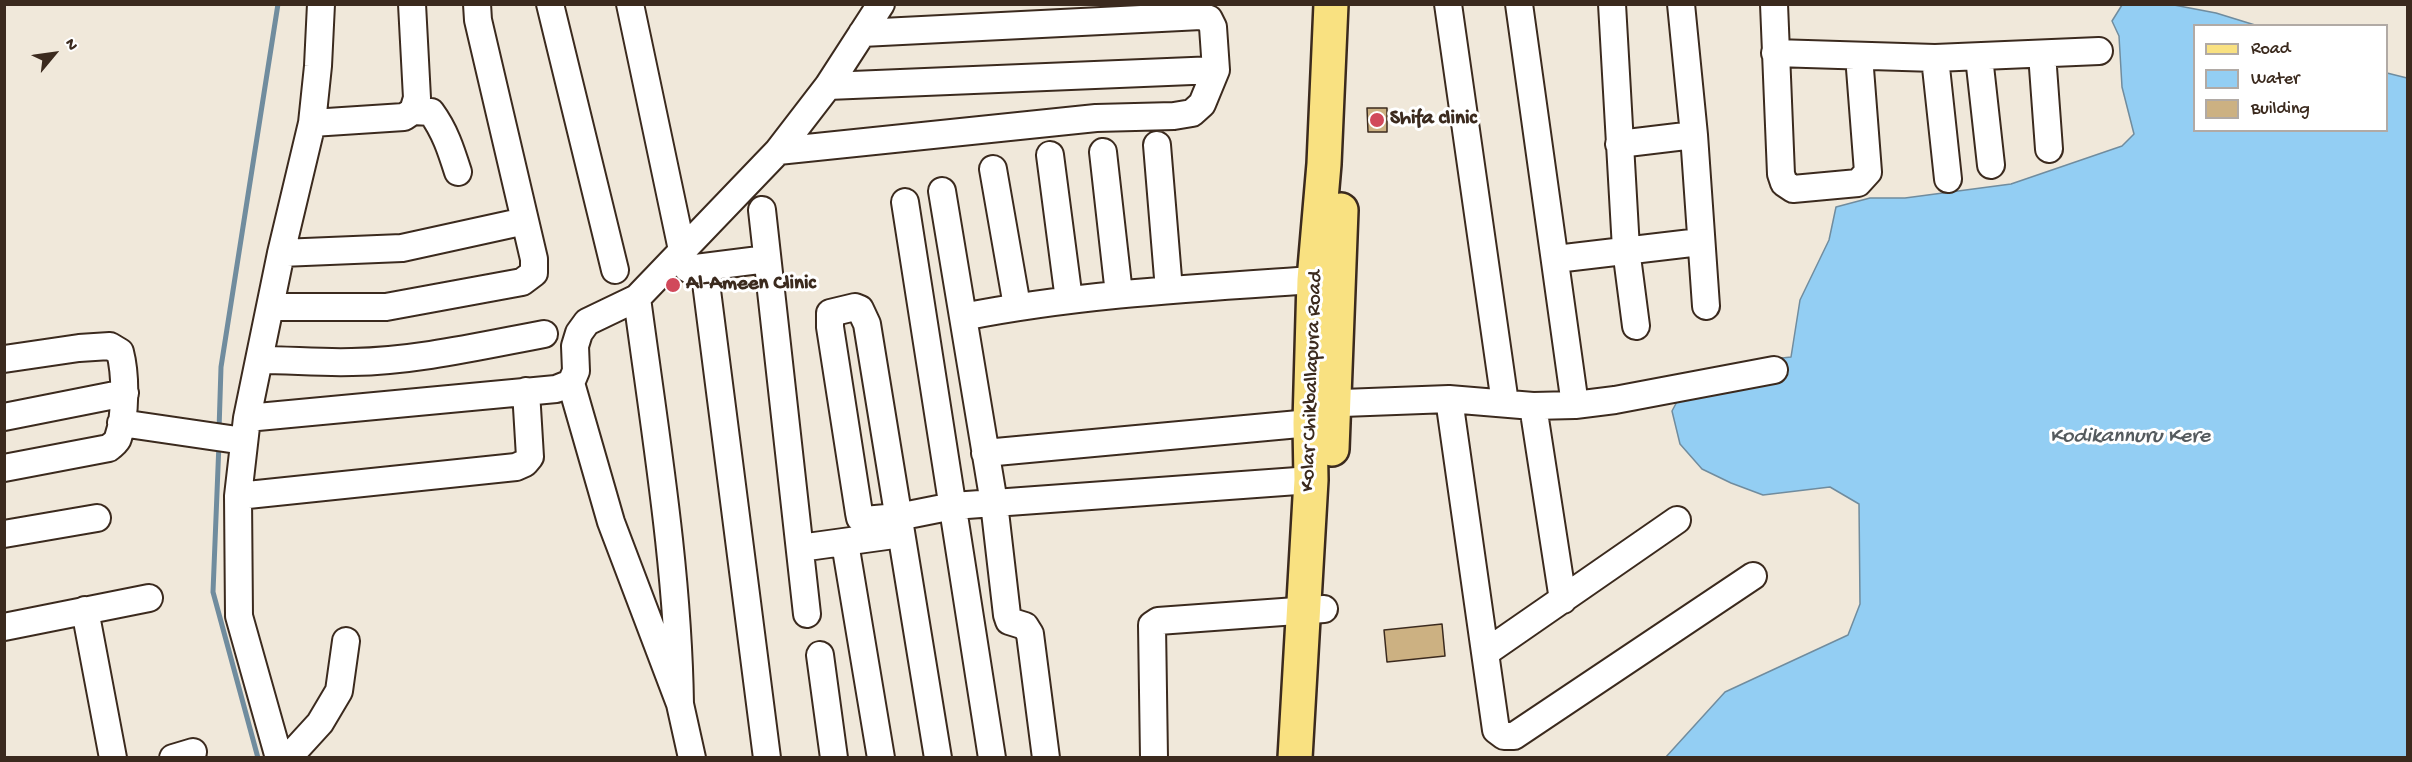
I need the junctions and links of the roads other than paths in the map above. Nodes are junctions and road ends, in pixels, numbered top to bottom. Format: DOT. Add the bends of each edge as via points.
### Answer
graph roads {
  1 [pos="321,4"];
  2 [pos="412,4"];
  3 [pos="477,4"];
  4 [pos="550,4"];
  5 [pos="630,4"];
  6 [pos="881,4"];
  7 [pos="1331,4"];
  8 [pos="1350,4"];
  9 [pos="1448,4"];
  10 [pos="1520,4"];
  11 [pos="1612,4"];
  12 [pos="1681,4"];
  13 [pos="1774,4"];
  14 [pos="862,33"];
  15 [pos="2099,51"];
  16 [pos="1775,53"];
  17 [pos="2042,54"];
  18 [pos="1859,56"];
  19 [pos="1979,57"];
  20 [pos="1935,58"];
  21 [pos="1216,70"];
  22 [pos="828,86"];
  23 [pos="413,111"];
  24 [pos="312,123"];
  25 [pos="1694,135"];
  26 [pos="1619,144"];
  27 [pos="1157,145"];
  28 [pos="2049,149"];
  29 [pos="778,152"];
  30 [pos="1103,152"];
  31 [pos="1050,155"];
  32 [pos="1991,165"];
  33 [pos="993,169"];
  34 [pos="458,172"];
  35 [pos="1948,179"];
  36 [pos="942,191"];
  37 [pos="905,202"];
  38 [pos="762,210"];
  39 [pos="525,221"];
  40 [pos="1700,242"];
  41 [pos="1626,249"];
  42 [pos="682,250"];
  43 [pos="280,253"];
  44 [pos="1556,258"];
  45 [pos="767,259"];
  46 [pos="704,267"];
  47 [pos="615,270"];
  48 [pos="661,273"];
  49 [pos="1314,280"];
  50 [pos="1169,290"];
  51 [pos="1119,294"];
  52 [pos="637,298"];
  53 [pos="1069,300"];
  54 [pos="1017,306"];
  55 [pos="1706,306"];
  56 [pos="270,307"];
  57 [pos="963,317"];
  58 [pos="1636,326"];
  59 [pos="544,333"];
  60 [pos="4,359"];
  61 [pos="259,360"];
  62 [pos="1774,370"];
  63 [pos="571,383"];
  64 [pos="526,391"];
  65 [pos="125,393"];
  66 [pos="1449,399"];
  67 [pos="1505,403"];
  68 [pos="1533,405"];
  69 [pos="1575,405"];
  70 [pos="1318,411"];
  71 [pos="4,417"];
  72 [pos="121,423"];
  73 [pos="240,433"];
  74 [pos="985,453"];
  75 [pos="4,468"];
  76 [pos="1311,480"];
  77 [pos="238,496"];
  78 [pos="994,503"];
  79 [pos="953,506"];
  80 [pos="97,518"];
  81 [pos="1677,520"];
  82 [pos="899,526"];
  83 [pos="4,534"];
  84 [pos="845,543"];
  85 [pos="800,548"];
  86 [pos="1753,576"];
  87 [pos="148,598"];
  88 [pos="1563,600"];
  89 [pos="1313,609"];
  90 [pos="85,610"];
  91 [pos="807,614"];
  92 [pos="4,627"];
  93 [pos="346,641"];
  94 [pos="1485,653"];
  95 [pos="820,655"];
  96 [pos="680,704"];
  97 [pos="113,758"];
  98 [pos="279,758"];
  99 [pos="288,758"];
  100 [pos="692,758"];
  101 [pos="767,758"];
  102 [pos="834,758"];
  103 [pos="881,758"];
  104 [pos="938,758"];
  105 [pos="992,758"];
  106 [pos="1046,758"];
  107 [pos="1154,758"];
  108 [pos="1295,758"];
  109 [pos="1315,758"];
  1 -- 24 [label="street"];
  2 -- 23 [label="street" via="417,98"];
  3 -- 39 [label="street"];
  4 -- 47 [label="street"];
  5 -- 42 [label="street"];
  6 -- 14 [label="street"];
  7 -- 49 [label="main road, Kolar Chikballapura Road"];
  8 -- 70 [label="main road, Kolar Chikballapura Road"];
  9 -- 67 [label="street"];
  10 -- 44 [label="street"];
  11 -- 26 [label="street"];
  12 -- 25 [label="street"];
  13 -- 16 [label="street"];
  14 -- 21 [label="street" via="1201,16 1209,19 1213,27"];
  14 -- 22 [label="street"];
  15 -- 17 [label="street"];
  16 -- 18 [label="street"];
  16 -- 18 [label="street" via="1781,174 1784,183 1793,189 1858,183 1868,172"];
  17 -- 19 [label="street"];
  17 -- 28 [label="street"];
  18 -- 20 [label="street"];
  19 -- 20 [label="street"];
  19 -- 32 [label="street"];
  20 -- 35 [label="street"];
  21 -- 22 [label="street"];
  21 -- 29 [label="street" via="1202,104 1192,112 1174,116 1096,118"];
  22 -- 29 [label="street"];
  23 -- 24 [label="street" via="404,117"];
  23 -- 34 [label="street" via="431,112 441,125"];
  24 -- 43 [label="street"];
  25 -- 26 [label="street"];
  25 -- 40 [label="street"];
  26 -- 41 [label="street"];
  27 -- 50 [label="street"];
  29 -- 42 [label="street"];
  30 -- 51 [label="street"];
  31 -- 53 [label="street"];
  33 -- 54 [label="street"];
  36 -- 57 [label="street"];
  37 -- 79 [label="street"];
  38 -- 45 [label="street"];
  39 -- 43 [label="street" via="402,248"];
  39 -- 56 [label="street" via="534,273 522,282 386,307"];
  40 -- 41 [label="street"];
  40 -- 55 [label="street"];
  41 -- 44 [label="street"];
  41 -- 58 [label="street"];
  42 -- 48 [label="street"];
  43 -- 56 [label="street"];
  44 -- 69 [label="street"];
  45 -- 46 [label="street"];
  45 -- 85 [label="street"];
  46 -- 48 [label="street"];
  46 -- 101 [label="street"];
  48 -- 52 [label="street"];
  49 -- 50 [label="street"];
  49 -- 70 [label="main road, Kolar Chikballapura Road"];
  50 -- 51 [label="street"];
  51 -- 53 [label="street"];
  52 -- 63 [label="street" via="587,322 575,346 576,370"];
  52 -- 96 [label="street" via="679,633"];
  53 -- 54 [label="street"];
  54 -- 57 [label="street"];
  56 -- 61 [label="street"];
  57 -- 74 [label="street"];
  59 -- 61 [label="street" via="405,358 352,362"];
  60 -- 65 [label="street" via="110,346 120,352"];
  61 -- 73 [label="street"];
  62 -- 69 [label="street"];
  63 -- 64 [label="street"];
  63 -- 96 [label="street" via="612,522"];
  64 -- 73 [label="street"];
  64 -- 77 [label="street" via="530,457 516,467"];
  65 -- 71 [label="street"];
  65 -- 72 [label="street"];
  66 -- 67 [label="street"];
  66 -- 70 [label="street"];
  66 -- 94 [label="street"];
  67 -- 68 [label="street"];
  68 -- 69 [label="street"];
  68 -- 88 [label="street"];
  70 -- 74 [label="street"];
  70 -- 76 [label="main road, Kolar Chikballapura Road"];
  70 -- 89 [label="main road, Kolar Chikballapura Road"];
  72 -- 73 [label="street" via="185,432"];
  72 -- 75 [label="street" via="118,440 109,448"];
  73 -- 77 [label="street"];
  74 -- 78 [label="street"];
  76 -- 78 [label="street"];
  76 -- 89 [label="main road, Kolar Chikballapura Road"];
  77 -- 98 [label="street" via="239,616"];
  78 -- 79 [label="street"];
  78 -- 106 [label="street" via="1007,615 1009,621 1025,626 1030,634"];
  79 -- 82 [label="street"];
  79 -- 105 [label="street"];
  80 -- 83 [label="street"];
  81 -- 88 [label="street"];
  82 -- 82 [label="street" via="861,518 830,327 833,311 855,307 867,324"];
  82 -- 84 [label="street"];
  82 -- 104 [label="street"];
  84 -- 85 [label="street"];
  84 -- 103 [label="street"];
  85 -- 91 [label="street"];
  86 -- 94 [label="street" via="1514,736 1504,736 1497,730"];
  87 -- 90 [label="street"];
  88 -- 94 [label="street"];
  89 -- 107 [label="street" via="1158,621 1152,625"];
  89 -- 108 [label="main road, Kolar Chikballapura Road"];
  89 -- 109 [label="main road, Kolar Chikballapura Road"];
  90 -- 92 [label="street"];
  90 -- 97 [label="street"];
  93 -- 99 [label="street" via="339,691 320,723"];
  95 -- 102 [label="street"];
  96 -- 100 [label="street"];
}
